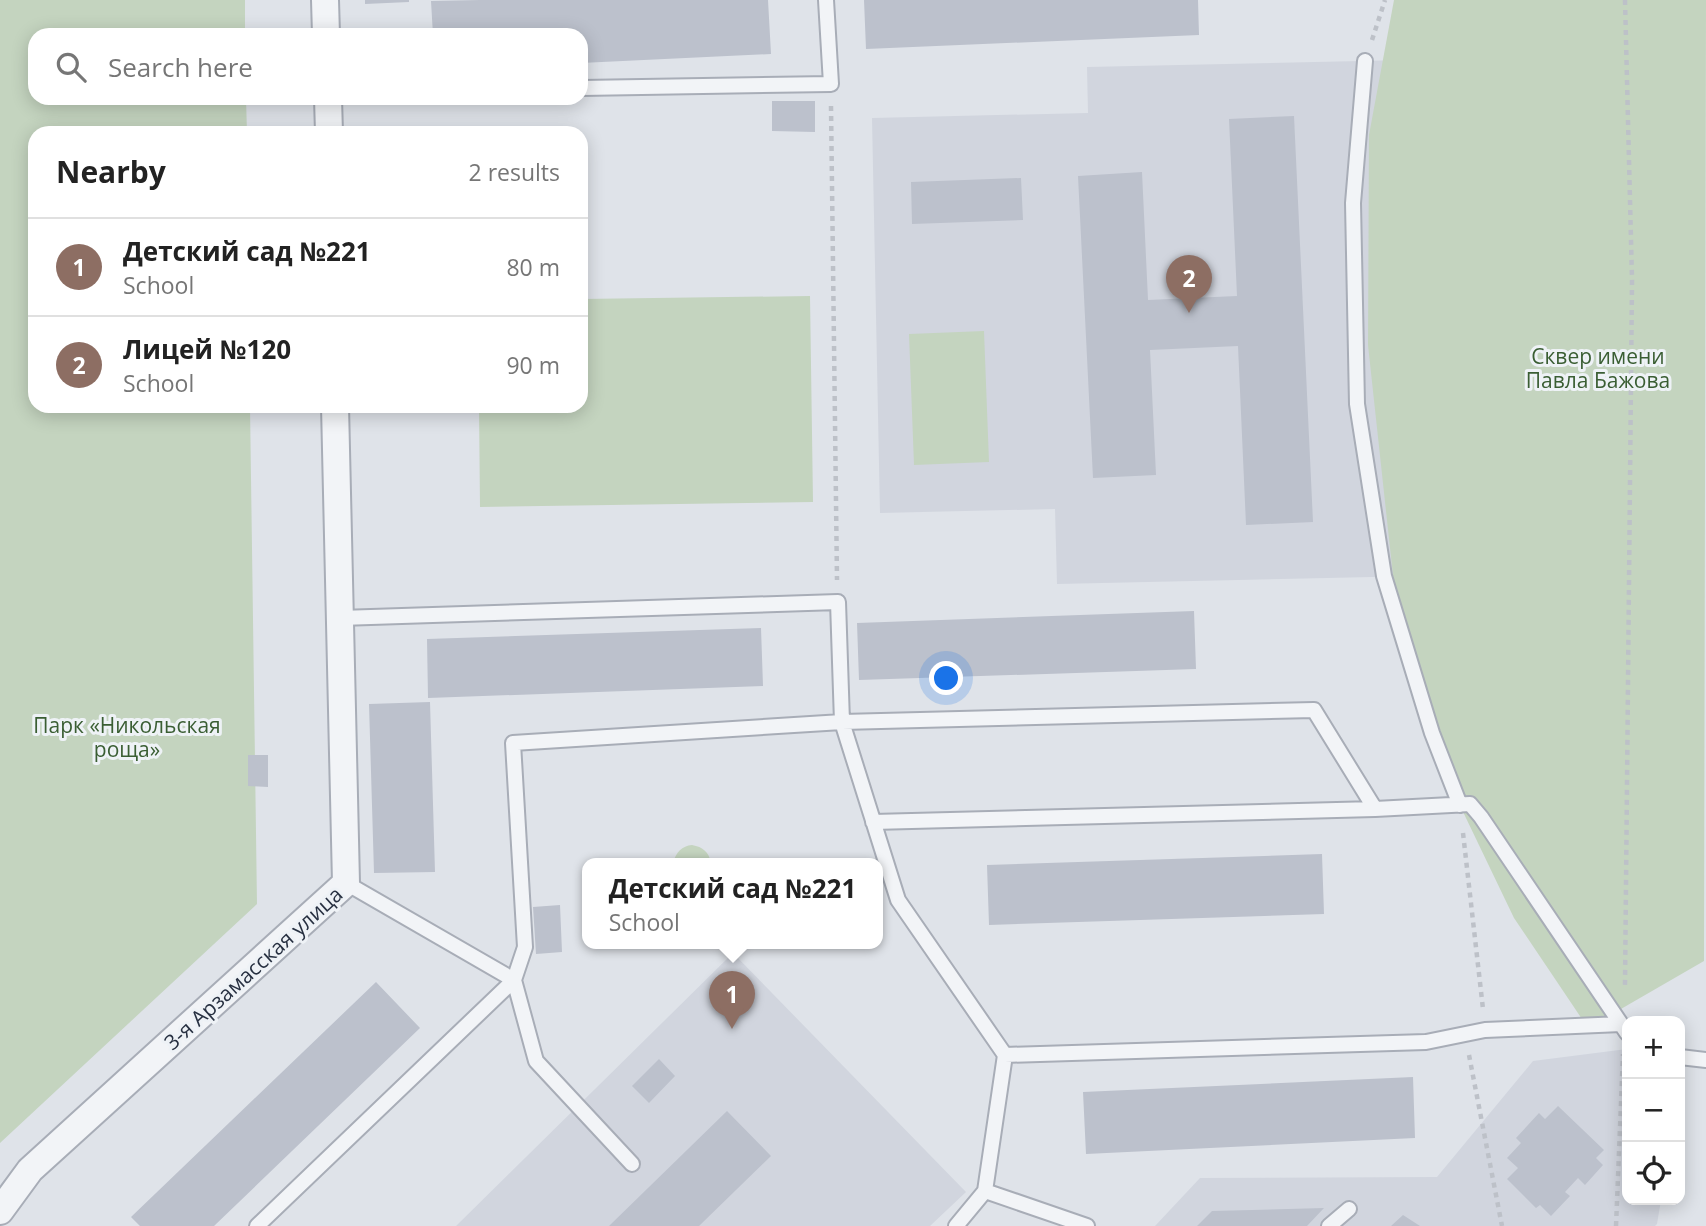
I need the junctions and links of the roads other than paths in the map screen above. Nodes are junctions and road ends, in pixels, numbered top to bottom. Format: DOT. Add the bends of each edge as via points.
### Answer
graph roads {
  1 [pos="325,0"];
  2 [pos="826,0"];
  3 [pos="326,28"];
  4 [pos="1365,61"];
  5 [pos="588,88"];
  6 [pos="328,105"];
  7 [pos="329,126"];
  8 [pos="335,413"];
  9 [pos="340,618"];
  10 [pos="842,722"];
  11 [pos="1460,805"];
  12 [pos="1375,809"];
  13 [pos="873,822"];
  14 [pos="346,883"];
  15 [pos="514,980"];
  16 [pos="1622,1026"];
  17 [pos="1622,1029"];
  18 [pos="1005,1055"];
  19 [pos="1685,1057"];
  20 [pos="1706,1060"];
  21 [pos="632,1164"];
  22 [pos="985,1191"];
  23 [pos="1349,1209"];
  24 [pos="0,1211"];
  25 [pos="257,1226"];
  26 [pos="956,1226"];
  27 [pos="1087,1226"];
  28 [pos="1329,1226"];
  1 -- 3 [label="street"];
  2 -- 5 [label="lane" via="831,84"];
  4 -- 11 [label="lane" via="1353,202 1357,404 1384,576 1432,733"];
  6 -- 7 [label="street"];
  8 -- 9 [label="street, 3-я Арзамасская улица"];
  9 -- 10 [label="lane" via="838,603"];
  9 -- 14 [label="street, 3-я Арзамасская улица"];
  10 -- 12 [label="lane" via="1314,710"];
  10 -- 13 [label="lane"];
  10 -- 15 [label="lane" via="513,743 525,947"];
  11 -- 12 [label="lane"];
  11 -- 16 [label="lane" via="1470,804 1481,817"];
  12 -- 13 [label="lane"];
  13 -- 18 [label="lane" via="898,900"];
  14 -- 15 [label="lane"];
  14 -- 24 [label="street, 3-я Арзамасская улица" via="30,1170"];
  15 -- 21 [label="lane" via="536,1061"];
  15 -- 25 [label="lane"];
  17 -- 18 [label="lane" via="1485,1030 1426,1042"];
  18 -- 22 [label="lane"];
  19 -- 20 [label="lane"];
  22 -- 26 [label="lane"];
  22 -- 27 [label="lane"];
  23 -- 28 [label="lane"];
}
